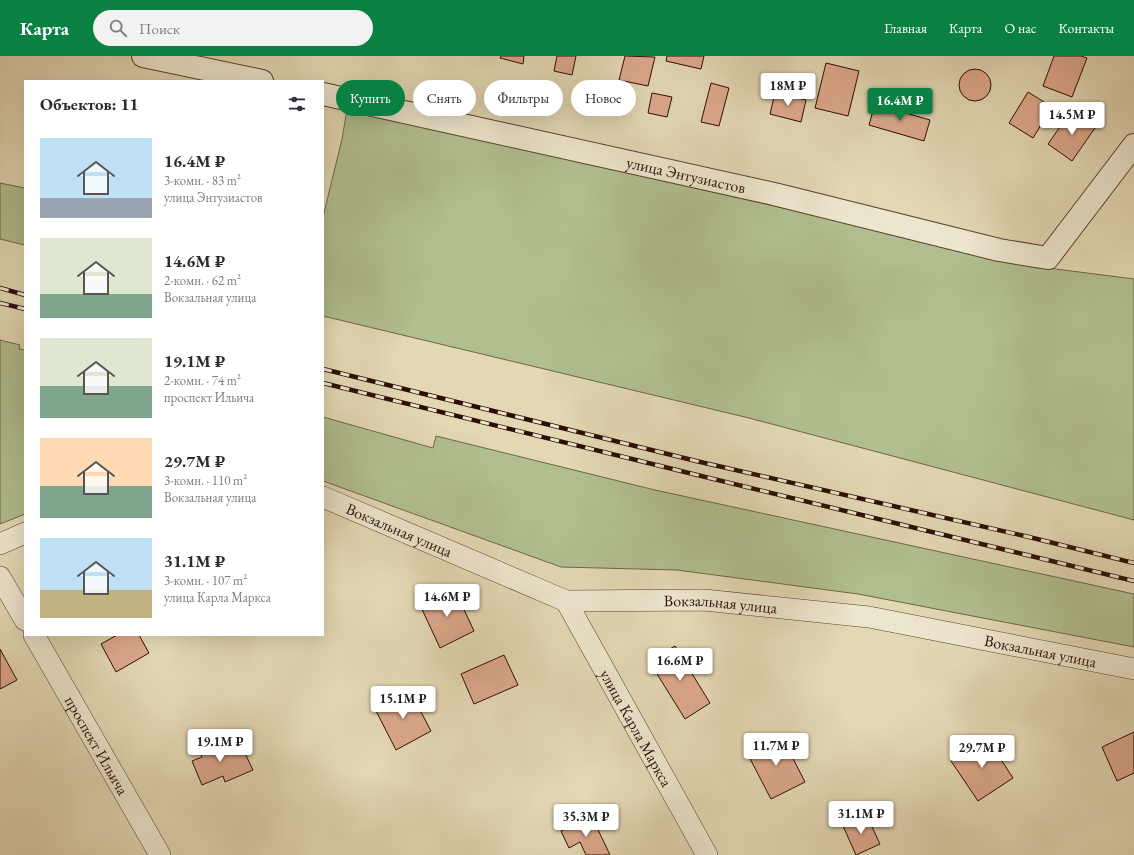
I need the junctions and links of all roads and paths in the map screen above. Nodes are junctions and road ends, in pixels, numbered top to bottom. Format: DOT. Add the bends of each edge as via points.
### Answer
graph roads {
  1 [pos="142,56"];
  2 [pos="257,80"];
  3 [pos="324,94"];
  4 [pos="1134,145"];
  5 [pos="324,497"];
  6 [pos="24,534"];
  7 [pos="0,544"];
  8 [pos="0,577"];
  9 [pos="566,601"];
  10 [pos="24,618"];
  11 [pos="35,636"];
  12 [pos="1134,669"];
  13 [pos="160,855"];
  14 [pos="707,855"];
  1 -- 2 [label="street"];
  3 -- 4 [label="street, улица Энтузиастов" via="766,192 999,250 1048,258"];
  5 -- 9 [label="street, Вокзальная улица"];
  6 -- 7 [label="street"];
  8 -- 10 [label="street"];
  9 -- 12 [label="street, Вокзальная улица" via="704,600 869,617"];
  9 -- 14 [label="street, улица Карла Маркса"];
  11 -- 13 [label="street, проспект Ильича"];
}
